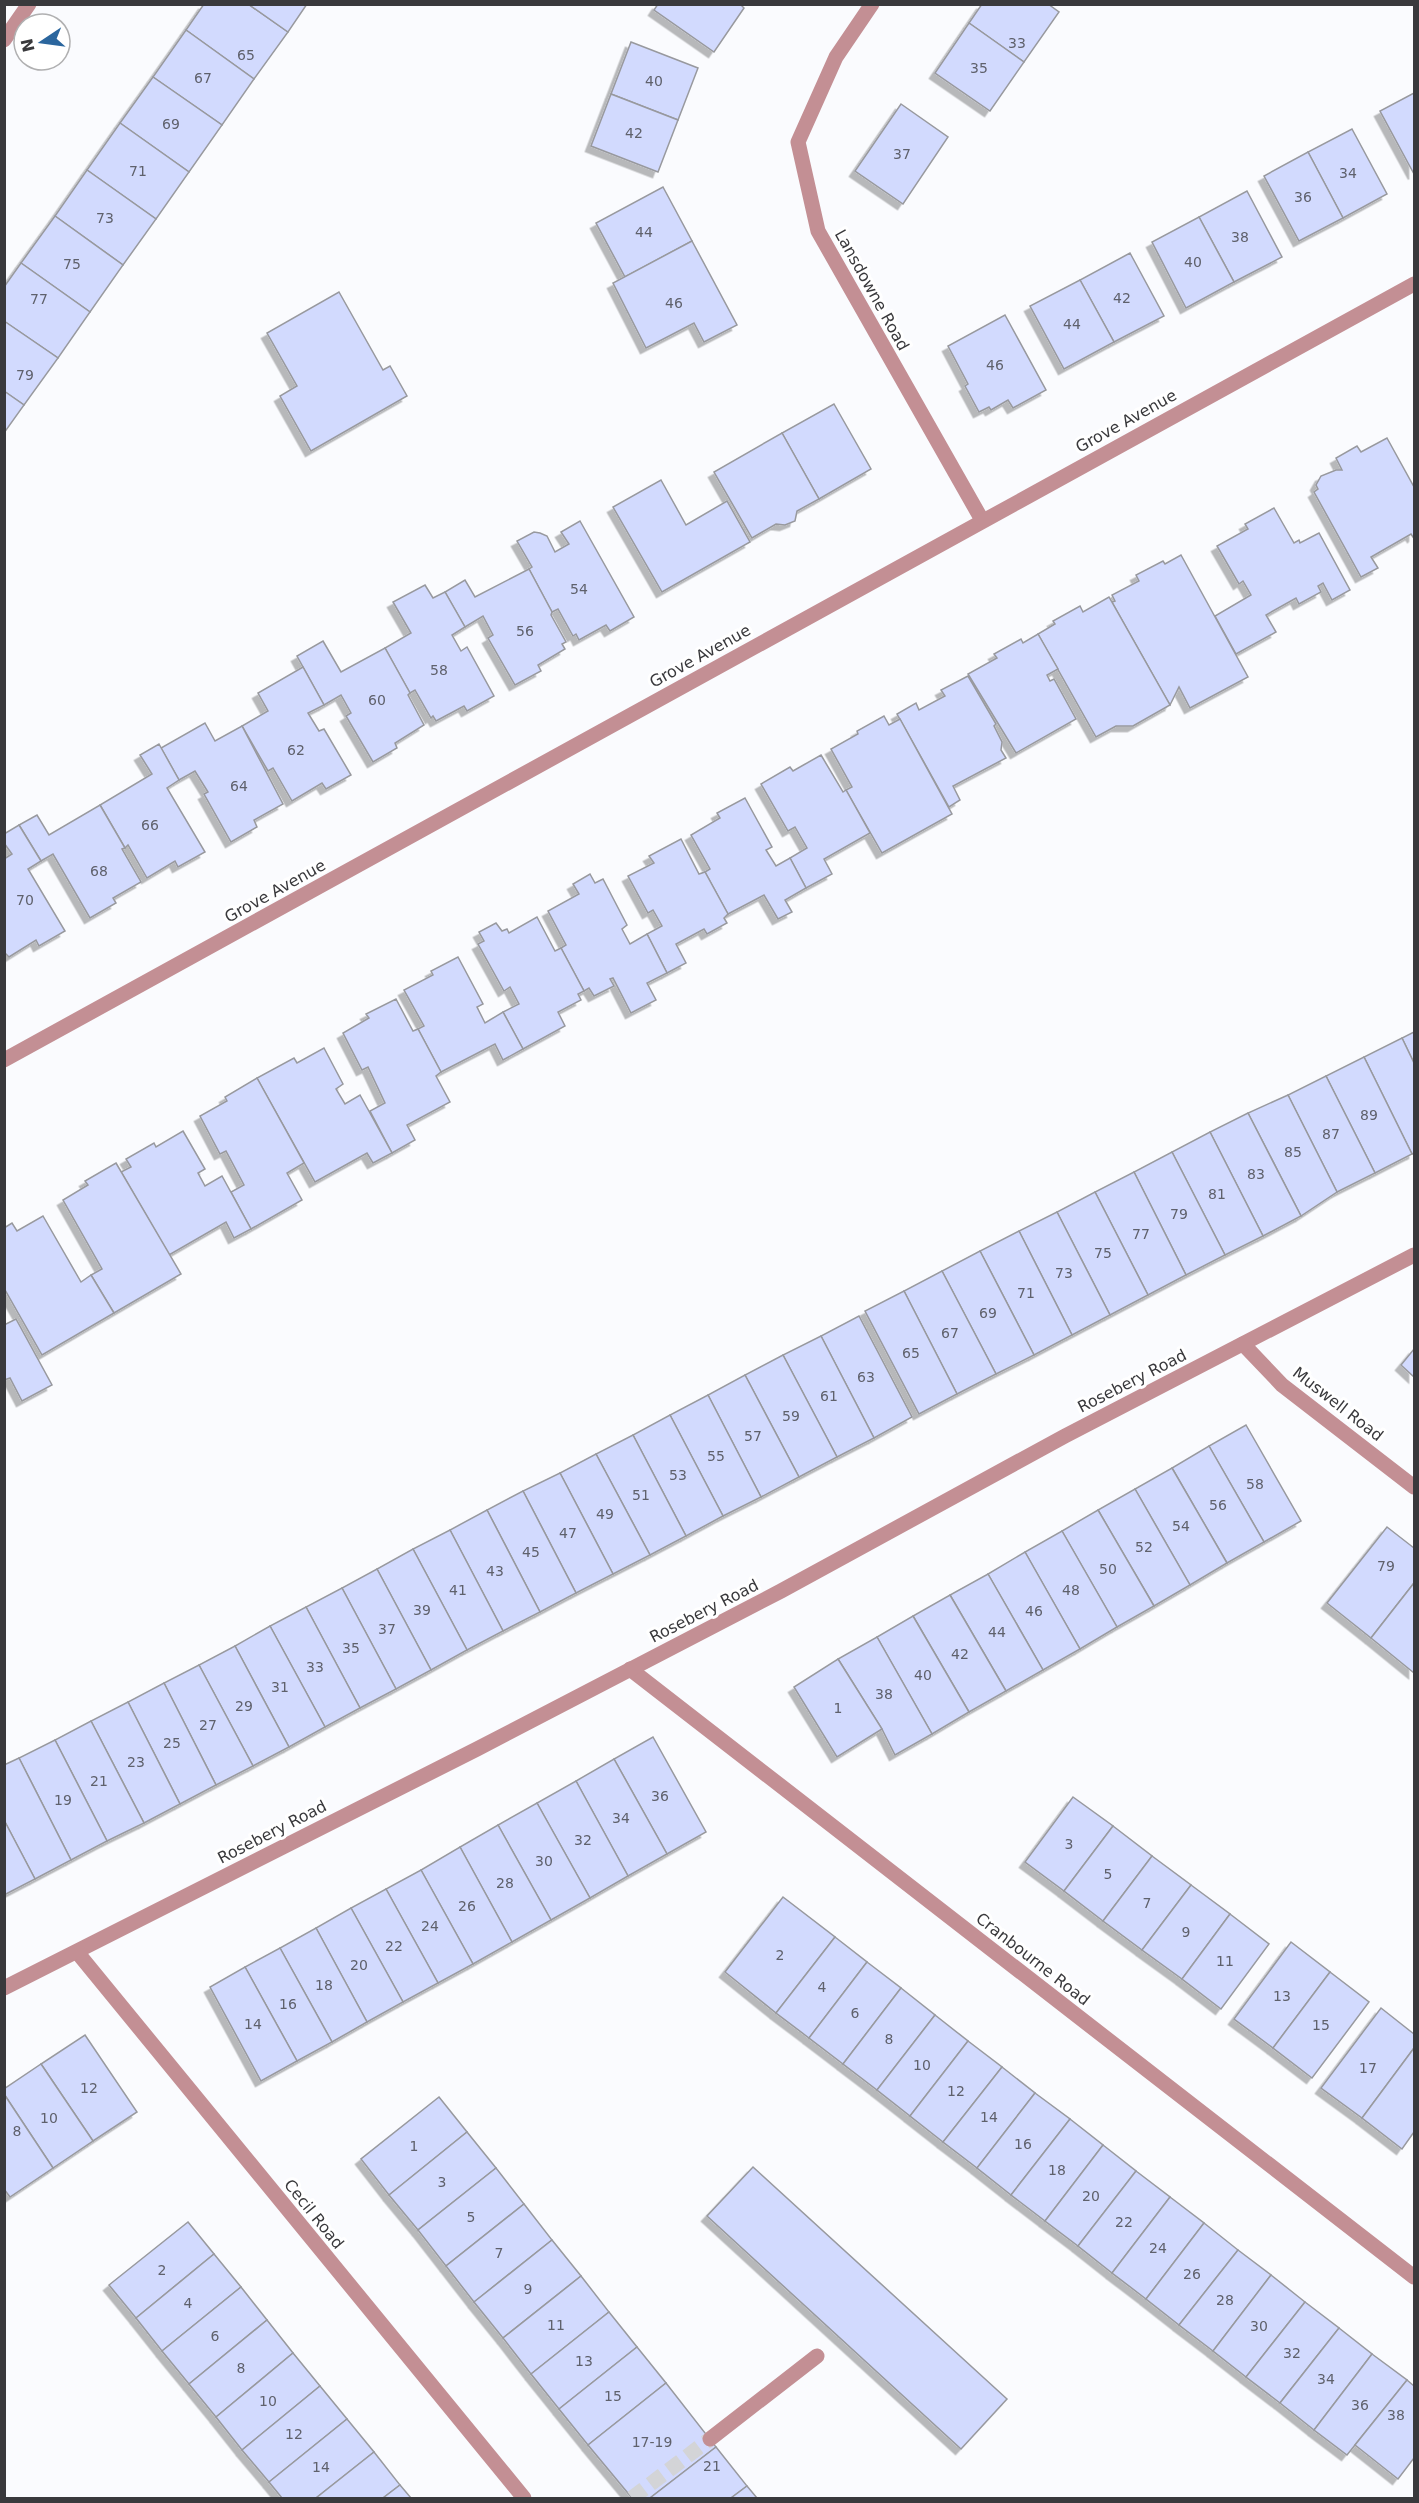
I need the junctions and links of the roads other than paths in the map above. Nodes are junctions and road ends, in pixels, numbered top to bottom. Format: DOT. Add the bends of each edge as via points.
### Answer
graph roads {
  1 [pos="29,4"];
  2 [pos="872,4"];
  3 [pos="4,40"];
  4 [pos="1414,284"];
  5 [pos="982,520"];
  6 [pos="4,1060"];
  7 [pos="1414,1255"];
  8 [pos="1243,1344"];
  9 [pos="1414,1487"];
  10 [pos="630,1669"];
  11 [pos="77,1952"];
  12 [pos="4,1988"];
  13 [pos="1414,2277"];
  14 [pos="817,2356"];
  15 [pos="710,2439"];
  16 [pos="524,2499"];
  1 -- 3 [label="street"];
  2 -- 5 [label="street, Lansdowne Road" via="836,57 798,142 818,231"];
  4 -- 5 [label="street, Grove Avenue"];
  5 -- 6 [label="street, Grove Avenue"];
  7 -- 8 [label="street, Rosebery Road"];
  8 -- 9 [label="street, Muswell Road" via="1282,1385"];
  8 -- 10 [label="street, Rosebery Road"];
  10 -- 11 [label="street, Rosebery Road"];
  10 -- 13 [label="street, Cranbourne Road"];
  11 -- 12 [label="street, Rosebery Road"];
  11 -- 16 [label="street, Cecil Road"];
  14 -- 15 [label="street"];
}
